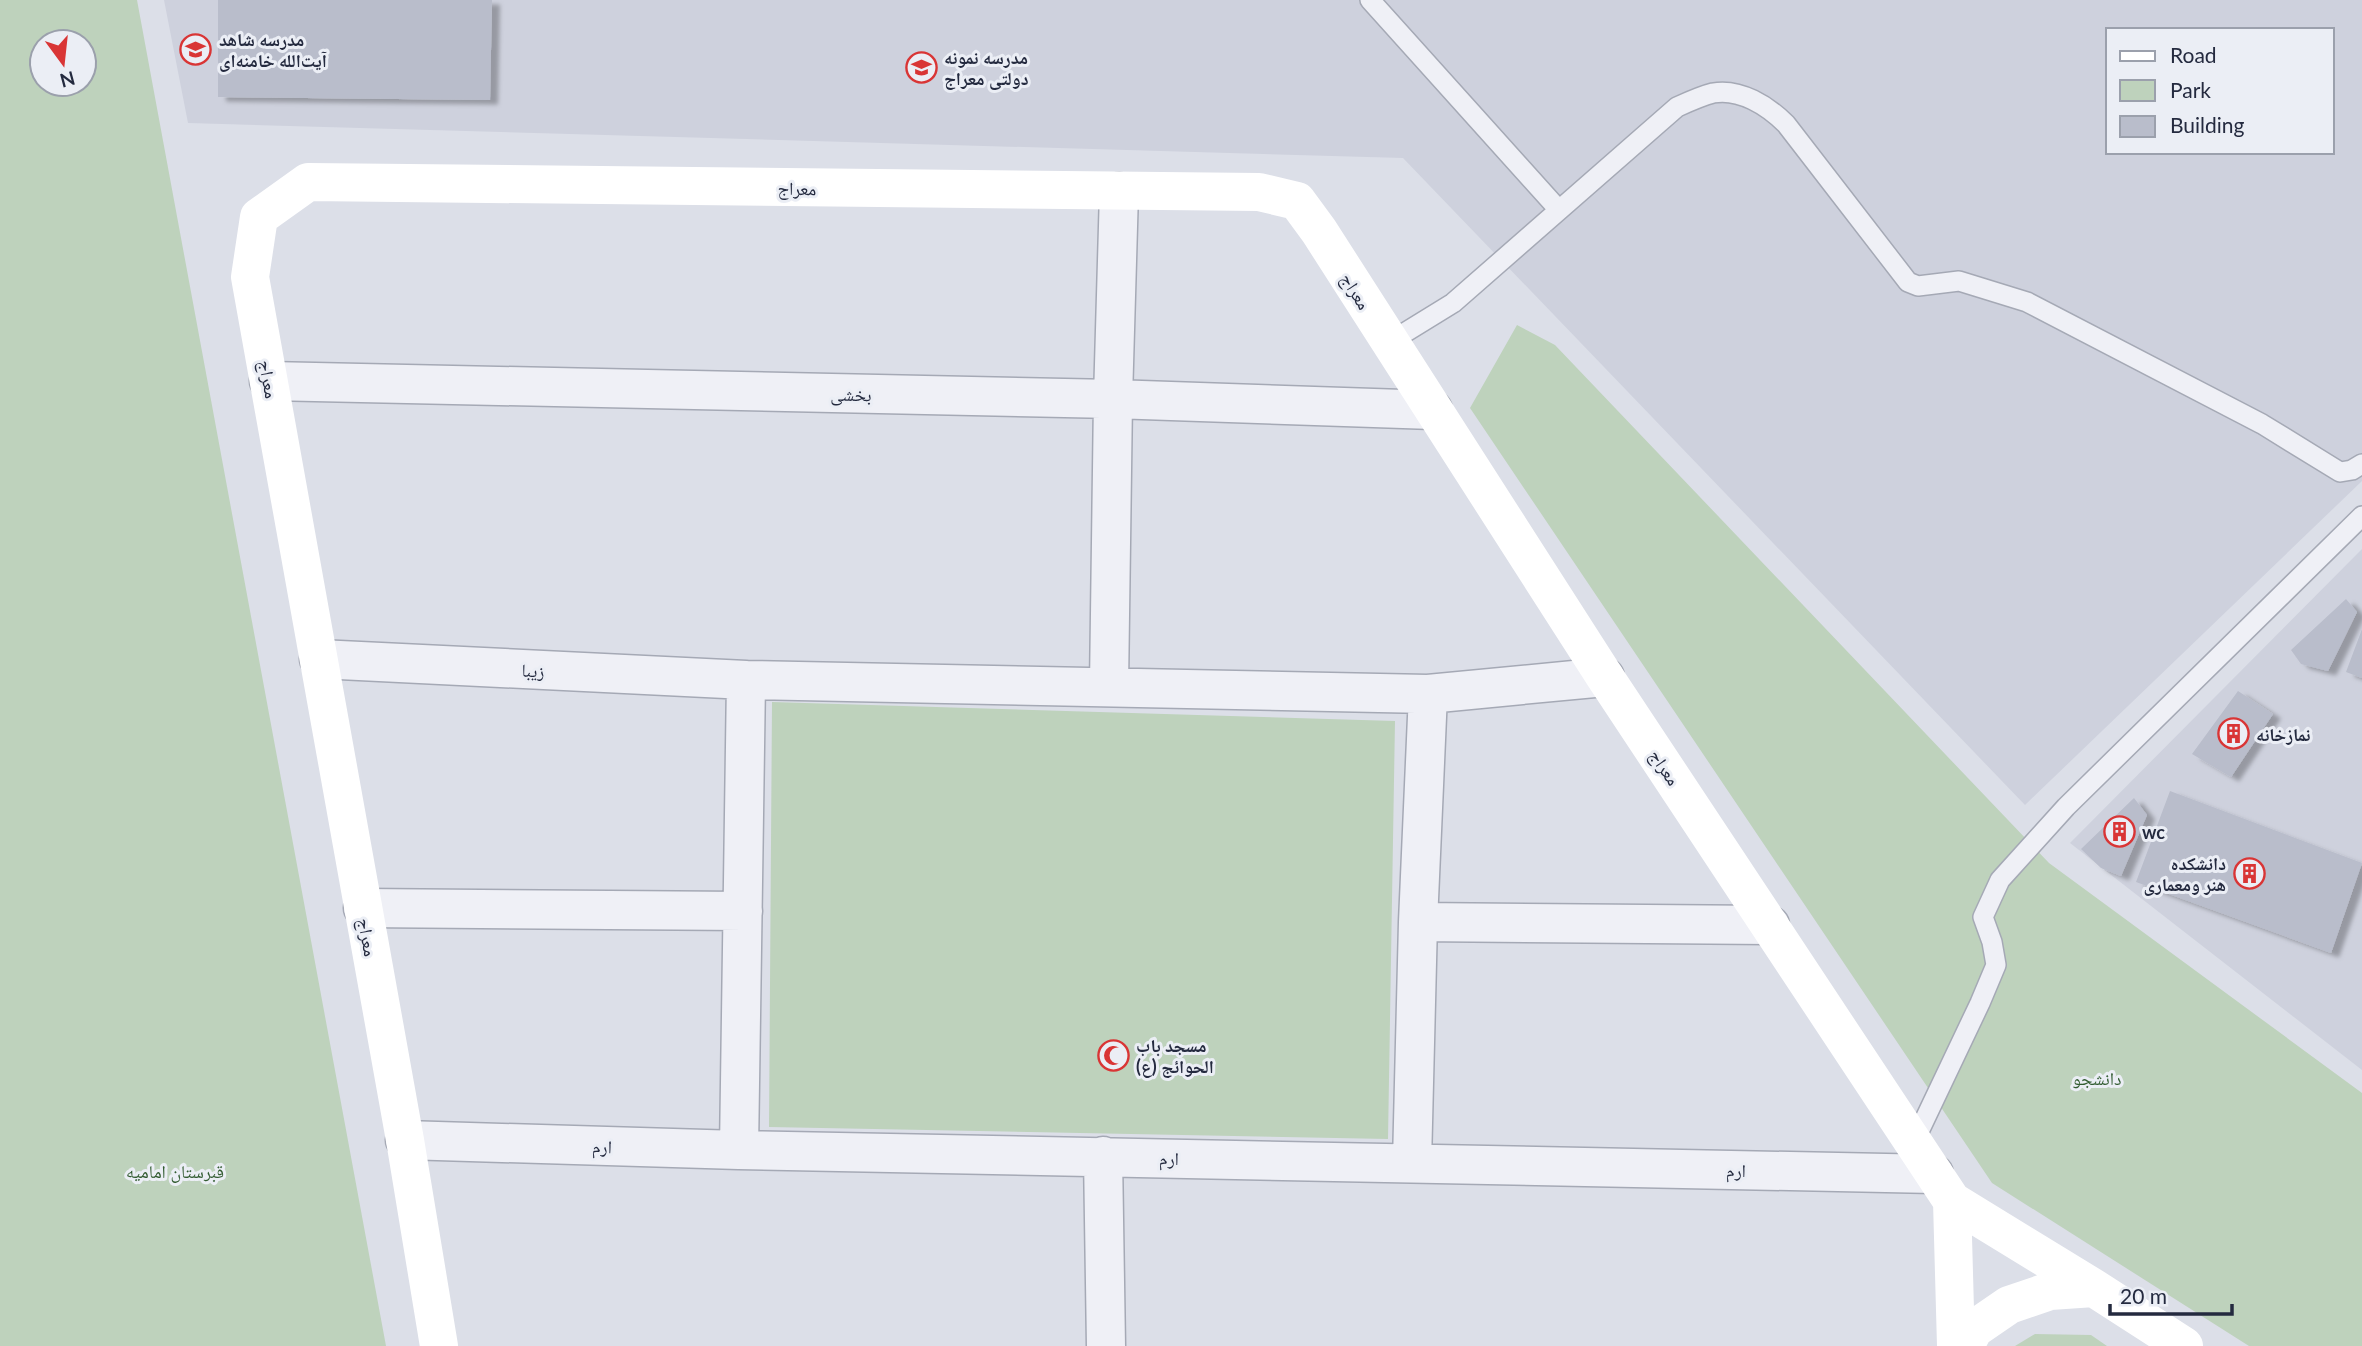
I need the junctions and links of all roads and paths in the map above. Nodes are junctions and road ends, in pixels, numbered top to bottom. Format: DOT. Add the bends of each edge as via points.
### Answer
graph roads {
  1 [pos="1370,0"];
  2 [pos="1119,192"];
  3 [pos="1559,210"];
  4 [pos="1388,343"];
  5 [pos="269,381"];
  6 [pos="1113,399"];
  7 [pos="1433,410"];
  8 [pos="2362,464"];
  9 [pos="2362,516"];
  10 [pos="319,659"];
  11 [pos="1605,677"];
  12 [pos="746,680"];
  13 [pos="1109,686"];
  14 [pos="1428,694"];
  15 [pos="363,908"];
  16 [pos="743,911"];
  17 [pos="1418,922"];
  18 [pos="1770,925"];
  19 [pos="405,1140"];
  20 [pos="739,1150"];
  21 [pos="1103,1156"];
  22 [pos="1412,1163"];
  23 [pos="1933,1172"];
  24 [pos="2094,1288"];
  25 [pos="439,1346"];
  26 [pos="1105,1346"];
  27 [pos="1956,1346"];
  28 [pos="1965,1346"];
  29 [pos="2184,1346"];
  1 -- 3 [label="lane"];
  2 -- 4 [label="street, معراج" via="1259,192 1297,201"];
  2 -- 5 [label="street, معراج" via="307,182 259,217 250,277"];
  2 -- 6 [label="street"];
  3 -- 4 [label="lane" via="1453,303"];
  3 -- 8 [label="lane" via="1676,107 1713,93 1733,93 1769,108 1786,124 1908,282 1918,286 1959,281 2027,302 2262,424 2340,471"];
  4 -- 7 [label="street, معراج"];
  5 -- 6 [label="street, بخشی"];
  5 -- 10 [label="street, معراج"];
  6 -- 7 [label="street, بخشی"];
  6 -- 13 [label="street"];
  7 -- 11 [label="street, معراج"];
  9 -- 23 [label="lane" via="2066,807 2000,880 1983,917 1996,965 1980,1003"];
  10 -- 12 [label="street, زیبا"];
  10 -- 15 [label="street, معراج"];
  11 -- 14 [label="street, زیبا"];
  11 -- 18 [label="street, معراج"];
  12 -- 13 [label="street, زیبا"];
  12 -- 16 [label="street"];
  13 -- 14 [label="street, زیبا"];
  14 -- 17 [label="street"];
  15 -- 16 [label="street"];
  15 -- 19 [label="street, معراج"];
  16 -- 20 [label="street"];
  17 -- 18 [label="street"];
  17 -- 22 [label="street"];
  18 -- 23 [label="street, معراج"];
  19 -- 20 [label="street, ارم"];
  19 -- 25 [label="street, معراج"];
  20 -- 21 [label="street, ارم"];
  21 -- 22 [label="street, ارم"];
  21 -- 26 [label="street"];
  22 -- 23 [label="street, ارم"];
  23 -- 24 [label="street"];
  23 -- 27 [label="street"];
  24 -- 28 [label="street" via="2050,1291 2009,1304 1974,1329"];
  24 -- 29 [label="street"];
}
